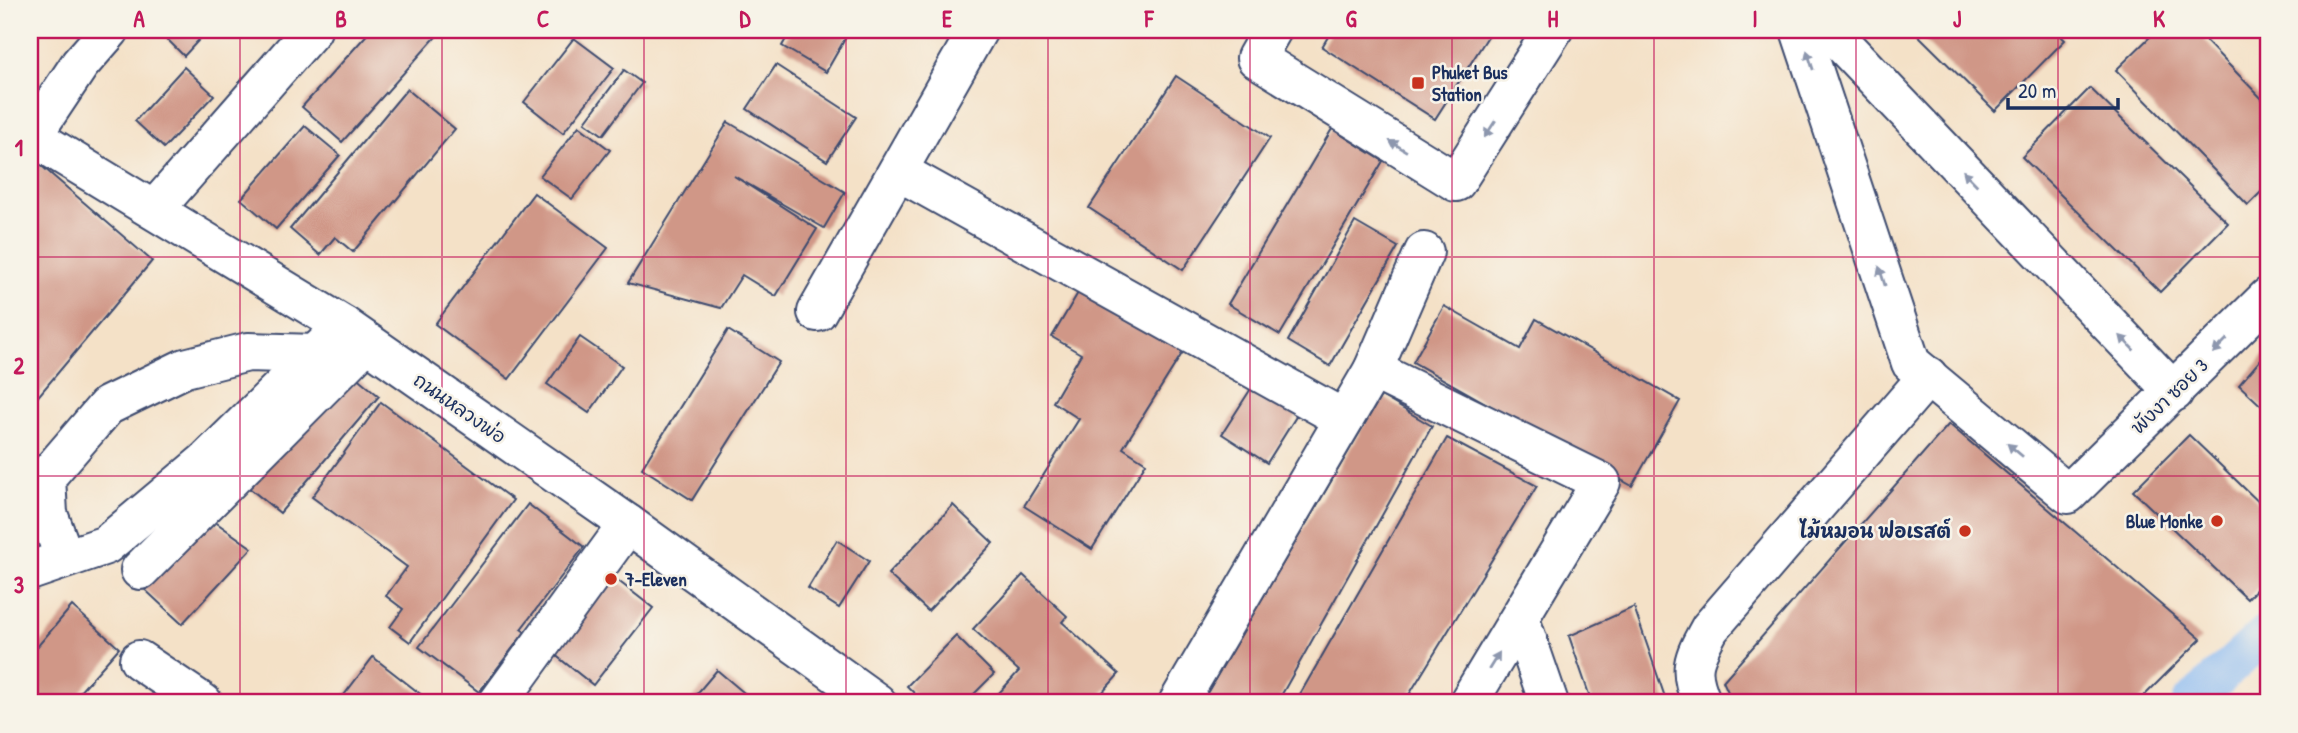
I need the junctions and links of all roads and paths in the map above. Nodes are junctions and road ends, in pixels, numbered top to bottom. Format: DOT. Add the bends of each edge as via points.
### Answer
graph roads {
  1 [pos="110,30"];
  2 [pos="312,30"];
  3 [pos="978,30"];
  4 [pos="1272,30"];
  5 [pos="1553,30"];
  6 [pos="1800,30"];
  7 [pos="1829,30"];
  8 [pos="31,137"];
  9 [pos="898,171"];
  10 [pos="154,210"];
  11 [pos="1424,252"];
  12 [pos="2268,298"];
  13 [pos="817,312"];
  14 [pos="355,334"];
  15 [pos="316,354"];
  16 [pos="1373,370"];
  17 [pos="1928,376"];
  18 [pos="2174,392"];
  19 [pos="1344,419"];
  20 [pos="628,524"];
  21 [pos="64,556"];
  22 [pos="140,570"];
  23 [pos="30,571"];
  24 [pos="1520,620"];
  25 [pos="139,660"];
  26 [pos="204,703"];
  27 [pos="498,703"];
  28 [pos="877,703"];
  29 [pos="1178,703"];
  30 [pos="1468,703"];
  31 [pos="1549,703"];
  32 [pos="1702,703"];
  1 -- 8 [label="street" via="80,64"];
  2 -- 10 [label="street"];
  3 -- 9 [label="street"];
  5 -- 4 [label="street, one-way" via="1456,182 1256,58"];
  17 -- 6 [label="street, one-way" via="1910,363"];
  18 -- 7 [label="street, one-way"];
  8 -- 10 [label="street, ถนนหลวงพ่อ"];
  9 -- 13 [label="street"];
  9 -- 19 [label="street"];
  10 -- 14 [label="street, ถนนหลวงพ่อ"];
  11 -- 16 [label="street"];
  12 -- 18 [label="street, พังงา ซอย 3, one-way"];
  14 -- 15 [label="street"];
  14 -- 20 [label="street, ถนนหลวงพ่อ"];
  14 -- 22 [label="street"];
  15 -- 21 [label="street" via="205,462 106,545"];
  15 -- 21 [label="street" via="248,352 185,368 107,405 46,477 48,514"];
  16 -- 19 [label="street"];
  16 -- 24 [label="street" via="1601,482"];
  18 -- 17 [label="street, พังงา ซอย 3, one-way" via="2068,494"];
  17 -- 32 [label="street" via="1710,628 1693,658 1695,688"];
  19 -- 29 [label="street"];
  20 -- 27 [label="street"];
  20 -- 28 [label="street, ถนนหลวงพ่อ"];
  21 -- 23 [label="street"];
  30 -- 24 [label="street, one-way"];
  24 -- 31 [label="street"];
  25 -- 26 [label="street"];
}
